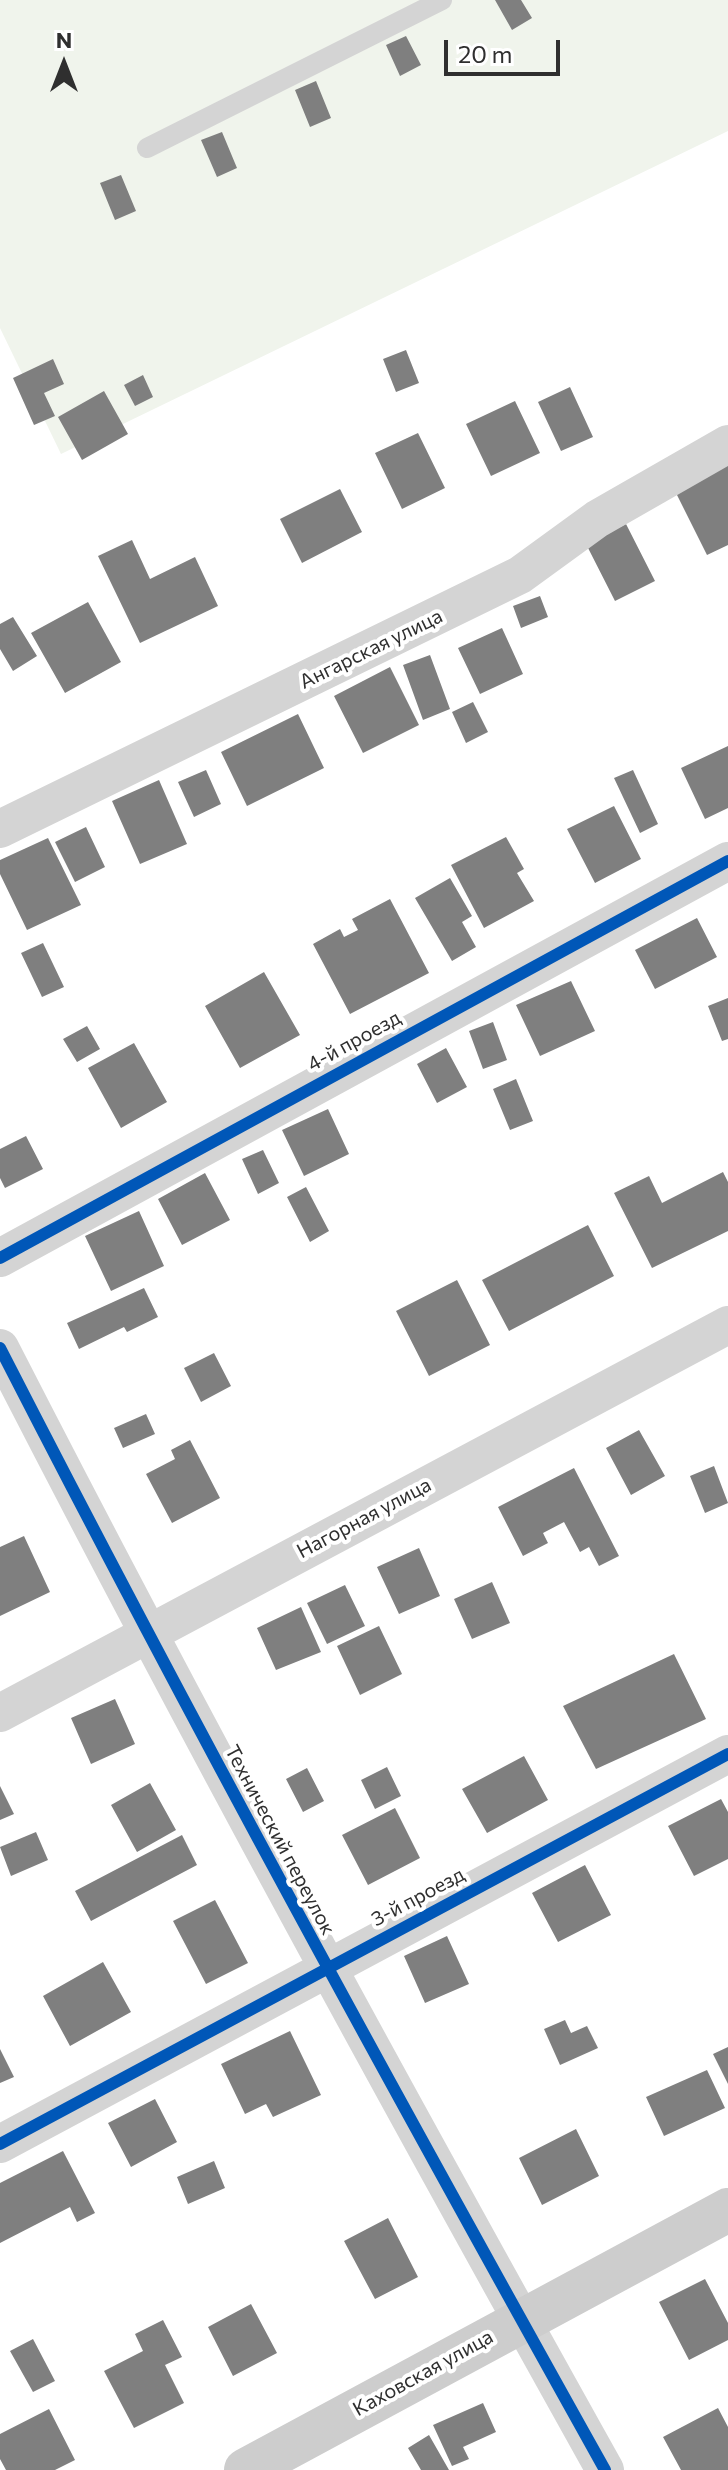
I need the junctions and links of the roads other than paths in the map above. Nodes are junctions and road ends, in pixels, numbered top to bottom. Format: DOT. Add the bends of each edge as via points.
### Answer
graph roads {
  1 [pos="442,0"];
  2 [pos="147,148"];
  3 [pos="728,444"];
  4 [pos="0,829"];
  5 [pos="728,861"];
  6 [pos="0,1258"];
  7 [pos="728,1325"];
  8 [pos="0,1348"];
  9 [pos="146,1633"];
  10 [pos="0,1713"];
  11 [pos="728,1754"];
  12 [pos="326,1968"];
  13 [pos="0,2144"];
  14 [pos="728,2210"];
  15 [pos="521,2320"];
  16 [pos="246,2470"];
  17 [pos="605,2470"];
  1 -- 2 [label="lane"];
  3 -- 4 [label="street, Ангарская улица" via="597,519 520,575"];
  5 -- 6 [label="street, 4-й проезд"];
  7 -- 9 [label="street, Нагорная улица"];
  8 -- 9 [label="street, Технический переулок"];
  9 -- 10 [label="street, Нагорная улица"];
  9 -- 12 [label="street, Технический переулок"];
  11 -- 12 [label="street, 3-й проезд"];
  12 -- 13 [label="street, 3-й проезд"];
  12 -- 15 [label="street, Технический переулок"];
  14 -- 15 [label="main road, Каховская улица"];
  15 -- 16 [label="main road, Каховская улица"];
  15 -- 17 [label="street, Технический переулок"];
}
